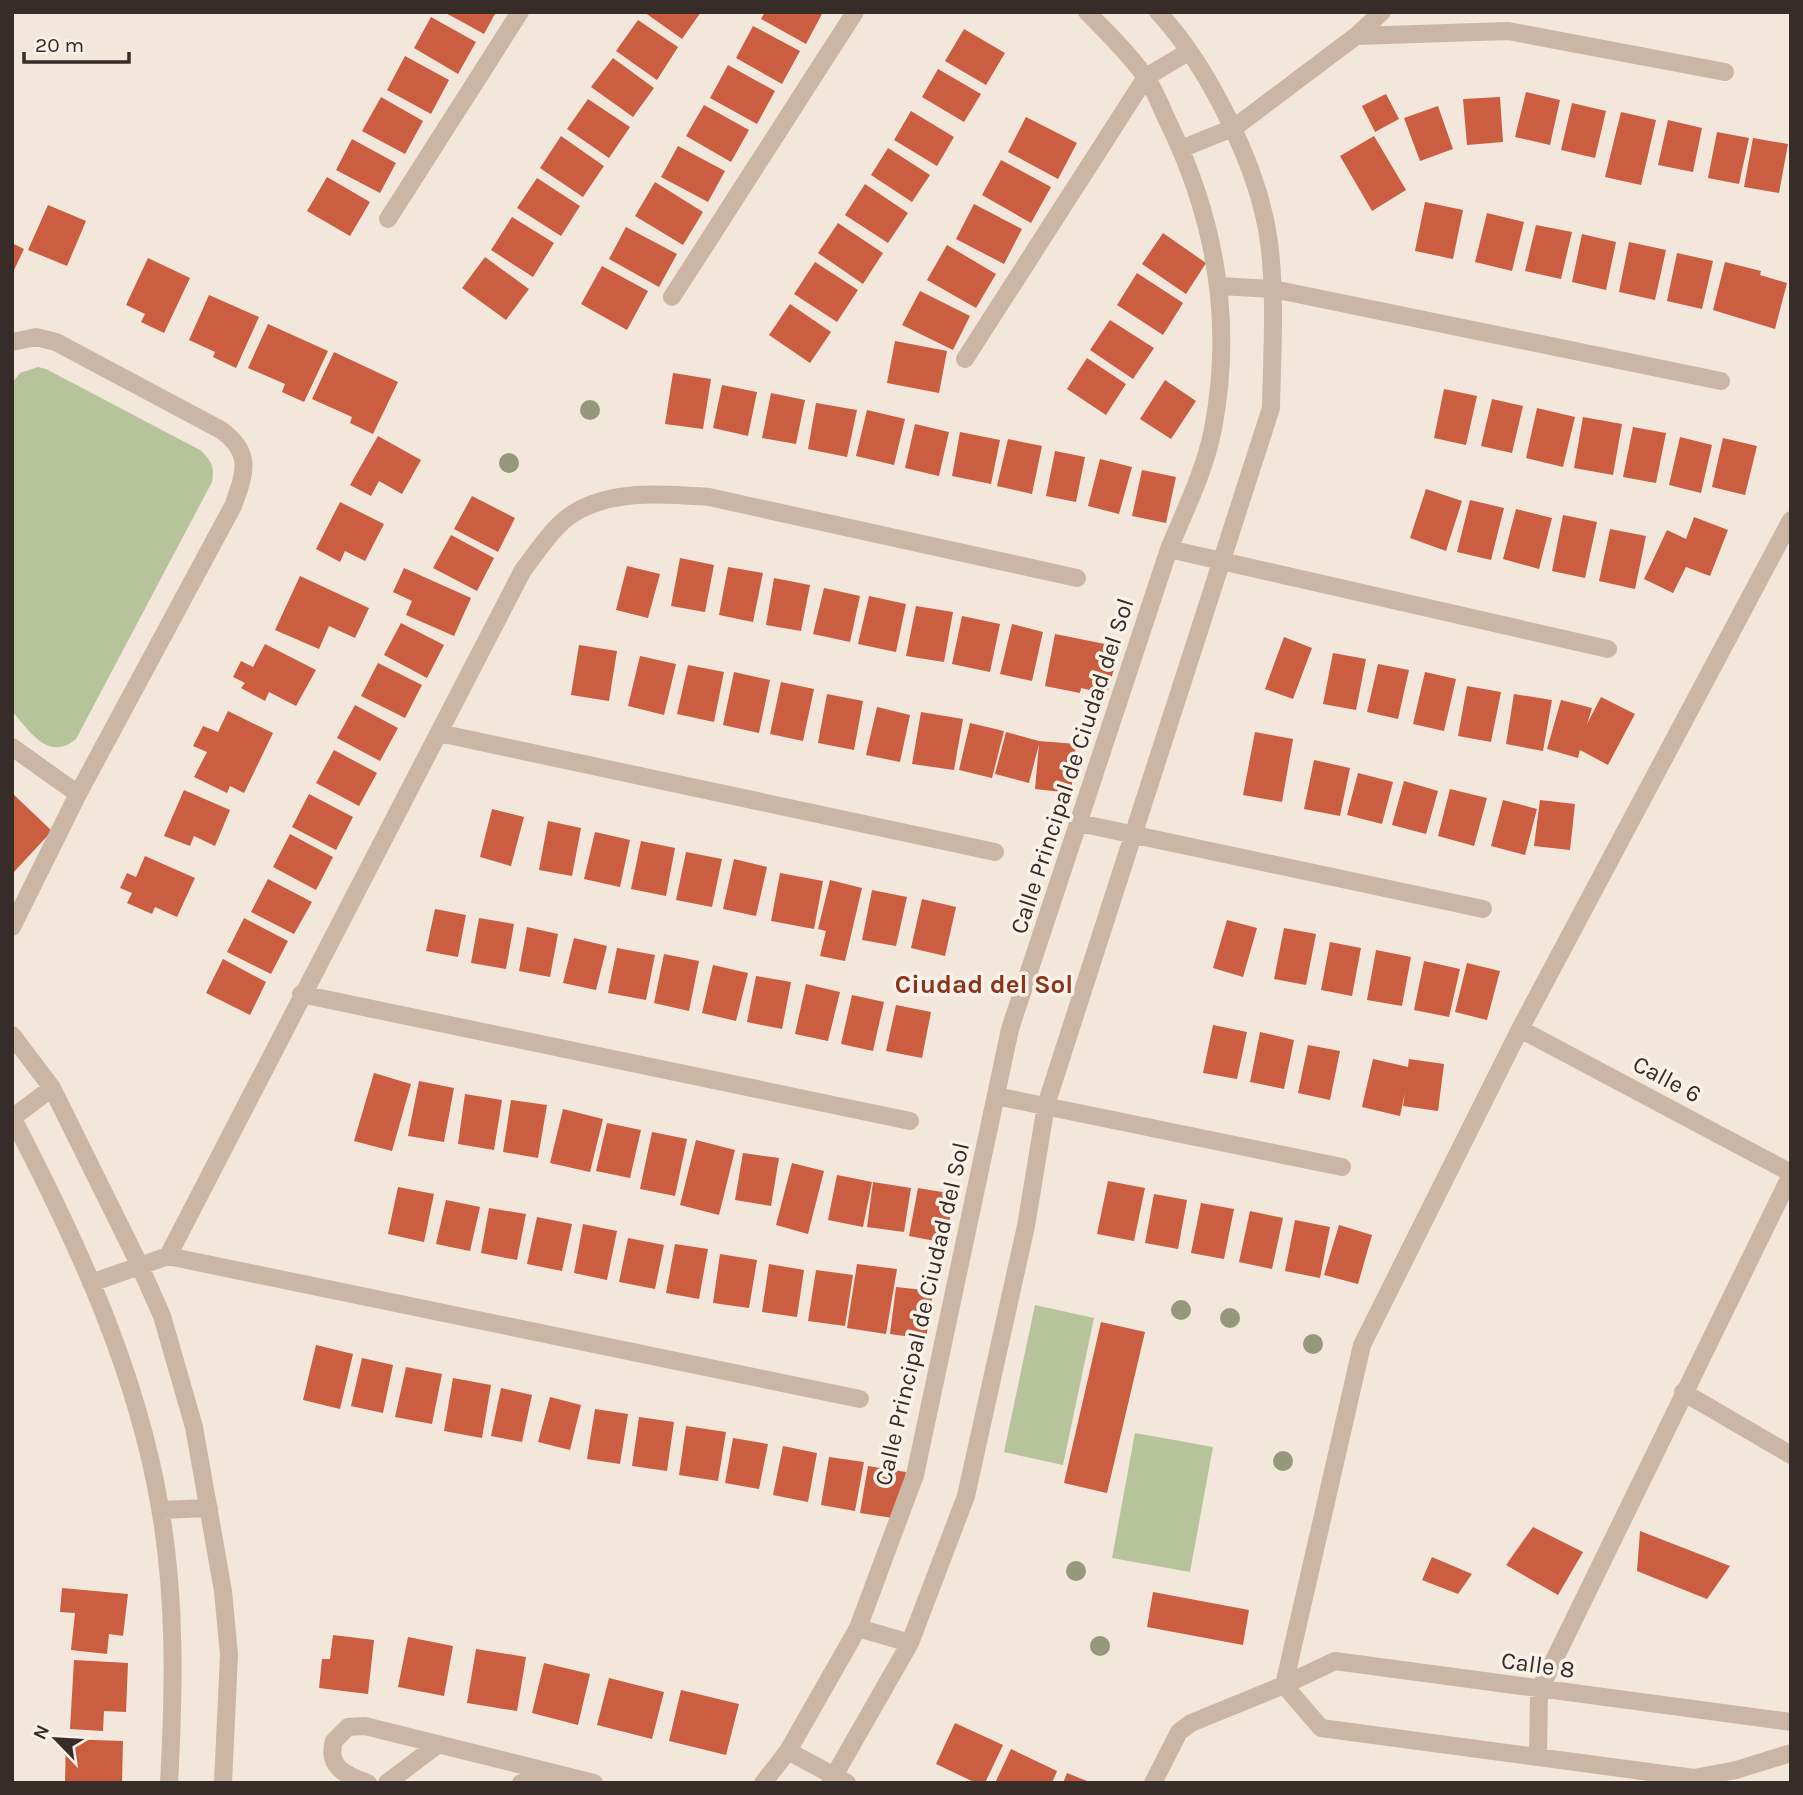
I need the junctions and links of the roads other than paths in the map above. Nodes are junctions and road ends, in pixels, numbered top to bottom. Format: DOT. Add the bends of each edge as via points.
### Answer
graph roads {
  1 [pos="520,12"];
  2 [pos="855,12"];
  3 [pos="1087,12"];
  4 [pos="1158,12"];
  5 [pos="1382,12"];
  6 [pos="1356,36"];
  7 [pos="1188,52"];
  8 [pos="1725,72"];
  9 [pos="1146,77"];
  10 [pos="1235,127"];
  11 [pos="1181,149"];
  12 [pos="388,219"];
  13 [pos="1220,286"];
  14 [pos="1273,289"];
  15 [pos="672,297"];
  16 [pos="12,342"];
  17 [pos="965,359"];
  18 [pos="1721,381"];
  19 [pos="1791,520"];
  20 [pos="1169,549"];
  21 [pos="1223,564"];
  22 [pos="1077,578"];
  23 [pos="1608,649"];
  24 [pos="439,733"];
  25 [pos="12,747"];
  26 [pos="78,794"];
  27 [pos="1079,823"];
  28 [pos="1133,836"];
  29 [pos="995,852"];
  30 [pos="1483,909"];
  31 [pos="12,927"];
  32 [pos="301,994"];
  33 [pos="1520,1029"];
  34 [pos="12,1035"];
  35 [pos="52,1088"];
  36 [pos="996,1096"];
  37 [pos="1046,1105"];
  38 [pos="12,1118"];
  39 [pos="910,1121"];
  40 [pos="1342,1167"];
  41 [pos="1791,1174"];
  42 [pos="168,1256"];
  43 [pos="139,1264"];
  44 [pos="91,1283"];
  45 [pos="1683,1392"];
  46 [pos="860,1399"];
  47 [pos="1791,1455"];
  48 [pos="209,1508"];
  49 [pos="161,1510"];
  50 [pos="858,1628"];
  51 [pos="909,1643"];
  52 [pos="1284,1685"];
  53 [pos="1539,1691"];
  54 [pos="1791,1723"];
  55 [pos="437,1745"];
  56 [pos="788,1751"];
  57 [pos="1791,1753"];
  58 [pos="1538,1756"];
  59 [pos="570,1777"];
  60 [pos="837,1781"];
  61 [pos="169,1783"];
  62 [pos="223,1783"];
  63 [pos="368,1783"];
  64 [pos="387,1783"];
  65 [pos="521,1783"];
  66 [pos="594,1783"];
  67 [pos="763,1783"];
  68 [pos="1153,1783"];
  1 -- 12 [label="street"];
  2 -- 15 [label="street"];
  3 -- 9 [label="street, Calle Principal de Ciudad del Sol"];
  4 -- 7 [label="street"];
  5 -- 6 [label="street"];
  6 -- 8 [label="street" via="1508,31"];
  6 -- 10 [label="street"];
  7 -- 9 [label="street"];
  7 -- 10 [label="street"];
  9 -- 11 [label="street, Calle Principal de Ciudad del Sol"];
  9 -- 17 [label="street"];
  10 -- 11 [label="street"];
  10 -- 14 [label="street" via="1269,239"];
  11 -- 13 [label="street, Calle Principal de Ciudad del Sol" via="1204,212"];
  13 -- 14 [label="street"];
  13 -- 20 [label="street, Calle Principal de Ciudad del Sol" via="1224,334 1213,431"];
  14 -- 18 [label="street"];
  14 -- 21 [label="street" via="1271,408"];
  16 -- 26 [label="street" via="36,337 56,342 220,430 236,441 243,457 244,476 233,506"];
  19 -- 33 [label="street"];
  20 -- 21 [label="street"];
  20 -- 27 [label="street, Calle Principal de Ciudad del Sol"];
  21 -- 23 [label="street"];
  21 -- 28 [label="street"];
  22 -- 24 [label="street" via="709,497 618,497 574,513 548,537 523,570"];
  24 -- 29 [label="street"];
  24 -- 32 [label="street"];
  25 -- 26 [label="street"];
  26 -- 31 [label="street"];
  27 -- 28 [label="street"];
  27 -- 36 [label="street, Calle Principal de Ciudad del Sol" via="1010,1030"];
  28 -- 30 [label="street"];
  28 -- 37 [label="street"];
  32 -- 39 [label="street"];
  32 -- 42 [label="street"];
  33 -- 41 [label="street, Calle 6"];
  33 -- 52 [label="street" via="1362,1345"];
  34 -- 35 [label="street"];
  35 -- 38 [label="street"];
  35 -- 43 [label="street"];
  36 -- 37 [label="street"];
  36 -- 50 [label="street, Calle Principal de Ciudad del Sol" via="915,1475"];
  37 -- 40 [label="street"];
  37 -- 51 [label="street" via="1026,1226 966,1496"];
  38 -- 44 [label="street"];
  41 -- 45 [label="street"];
  42 -- 43 [label="street"];
  42 -- 46 [label="street"];
  43 -- 44 [label="street"];
  43 -- 48 [label="street" via="162,1316 194,1427"];
  44 -- 49 [label="street" via="125,1368"];
  45 -- 47 [label="street"];
  45 -- 53 [label="street"];
  48 -- 49 [label="street"];
  48 -- 62 [label="street" via="229,1655"];
  49 -- 61 [label="street" via="175,1674"];
  50 -- 51 [label="street"];
  50 -- 56 [label="street, Calle Principal de Ciudad del Sol"];
  51 -- 60 [label="street"];
  52 -- 53 [label="street, Calle 8" via="1335,1661"];
  52 -- 58 [label="street" via="1321,1728"];
  52 -- 68 [label="street, Calle 8" via="1191,1723 1179,1732"];
  53 -- 54 [label="street, Calle 8"];
  53 -- 58 [label="street"];
  55 -- 59 [label="street"];
  55 -- 63 [label="street" via="365,1726 348,1727 334,1741 334,1761 343,1773"];
  55 -- 64 [label="street"];
  56 -- 60 [label="street"];
  56 -- 67 [label="street, Calle Principal de Ciudad del Sol"];
  57 -- 58 [label="street" via="1694,1778"];
  59 -- 65 [label="street"];
  59 -- 66 [label="street"];
}
